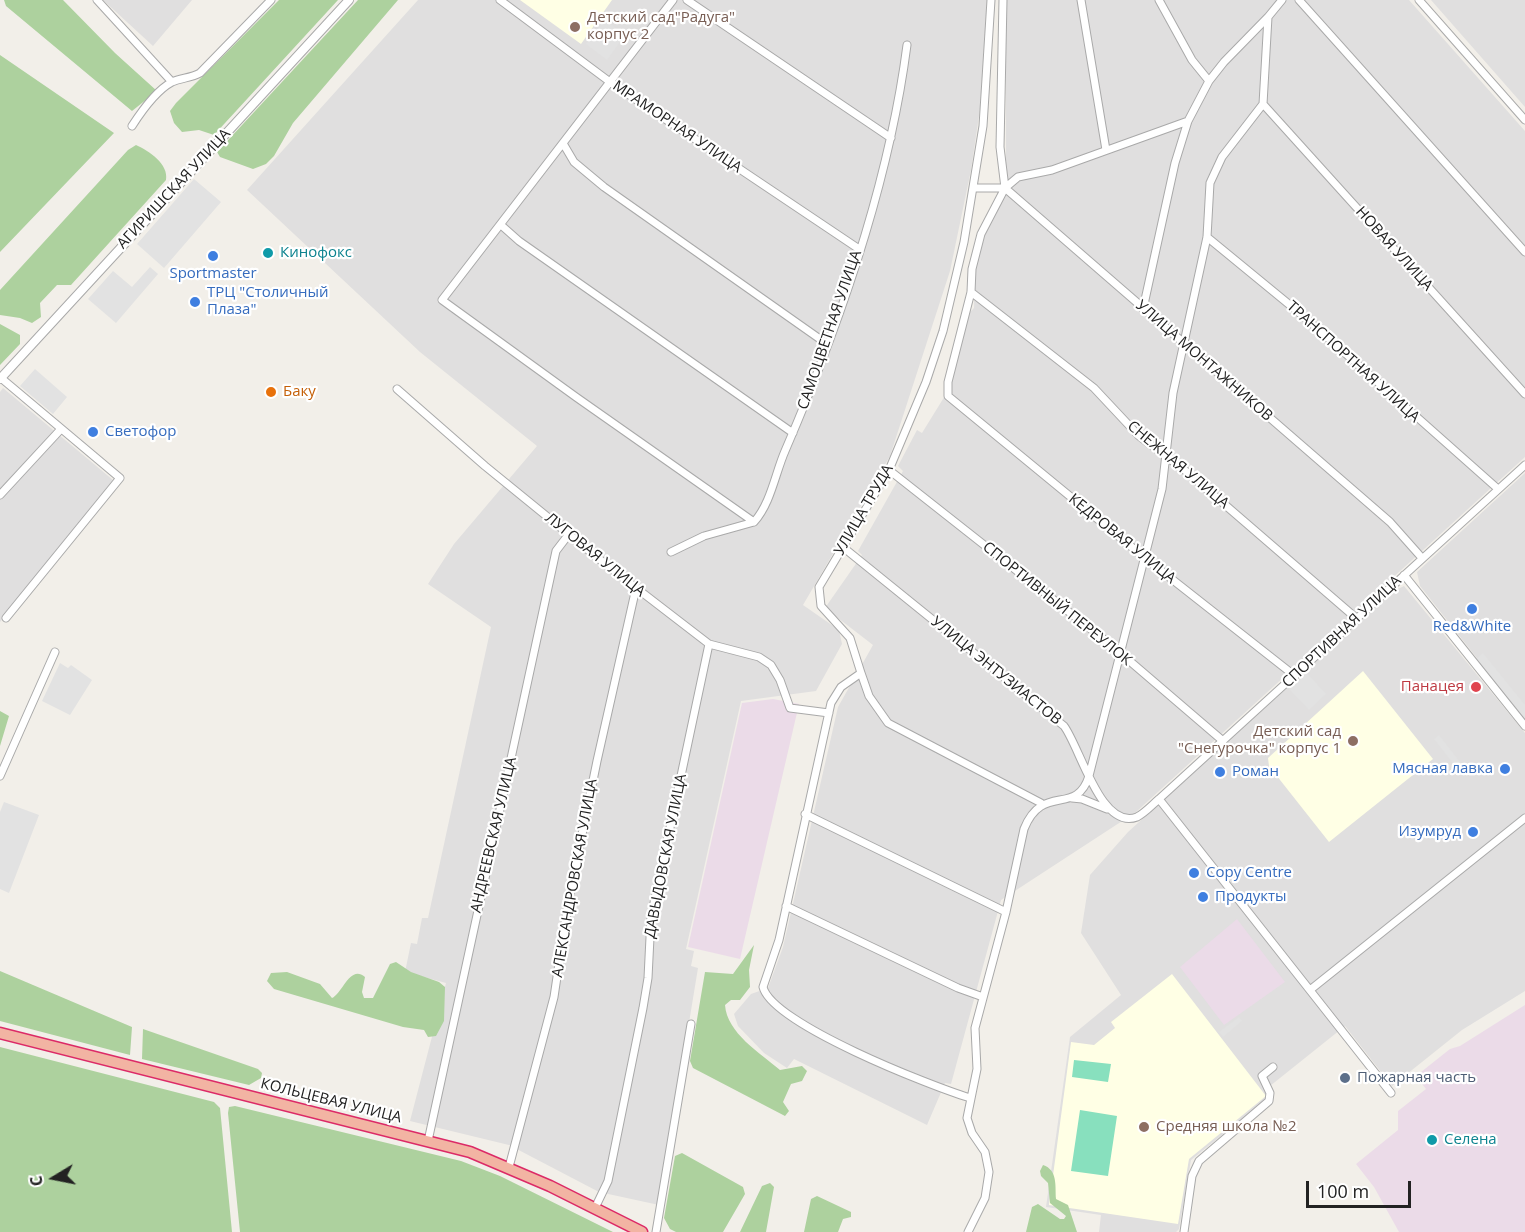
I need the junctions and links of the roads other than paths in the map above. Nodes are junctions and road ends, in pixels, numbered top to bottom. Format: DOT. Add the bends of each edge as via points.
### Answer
graph roads {
  1 [pos="97,0"];
  2 [pos="349,0"];
  3 [pos="500,0"];
  4 [pos="673,0"];
  5 [pos="687,0"];
  6 [pos="991,0"];
  7 [pos="1003,0"];
  8 [pos="1081,0"];
  9 [pos="1159,0"];
  10 [pos="1282,0"];
  11 [pos="1299,0"];
  12 [pos="1419,0"];
  13 [pos="267,1"];
  14 [pos="1269,17"];
  15 [pos="907,45"];
  16 [pos="1209,81"];
  17 [pos="172,82"];
  18 [pos="610,82"];
  19 [pos="1263,104"];
  20 [pos="1525,120"];
  21 [pos="1188,121"];
  22 [pos="132,126"];
  23 [pos="891,138"];
  24 [pos="564,145"];
  25 [pos="1106,150"];
  26 [pos="974,188"];
  27 [pos="1005,188"];
  28 [pos="501,225"];
  29 [pos="1207,237"];
  30 [pos="859,249"];
  31 [pos="1525,252"];
  32 [pos="971,292"];
  33 [pos="1143,309"];
  34 [pos="827,344"];
  35 [pos="1185,345"];
  36 [pos="1,379"];
  37 [pos="397,389"];
  38 [pos="1525,394"];
  39 [pos="61,429"];
  40 [pos="793,433"];
  41 [pos="1164,454"];
  42 [pos="1525,465"];
  43 [pos="889,470"];
  44 [pos="1498,489"];
  45 [pos="0,495"];
  46 [pos="754,522"];
  47 [pos="569,534"];
  48 [pos="844,548"];
  49 [pos="671,552"];
  50 [pos="1145,558"];
  51 [pos="1422,558"];
  52 [pos="1404,575"];
  53 [pos="636,588"];
  54 [pos="6,618"];
  55 [pos="1356,618"];
  56 [pos="709,644"];
  57 [pos="55,652"];
  58 [pos="1120,654"];
  59 [pos="861,673"];
  60 [pos="1295,676"];
  61 [pos="829,713"];
  62 [pos="1525,726"];
  63 [pos="1223,741"];
  64 [pos="0,776"];
  65 [pos="1089,776"];
  66 [pos="1069,798"];
  67 [pos="1159,800"];
  68 [pos="1041,803"];
  69 [pos="1112,811"];
  70 [pos="805,814"];
  71 [pos="1525,818"];
  72 [pos="786,906"];
  73 [pos="1006,912"];
  74 [pos="1310,990"];
  75 [pos="983,997"];
  76 [pos="691,1024"];
  77 [pos="0,1033"];
  78 [pos="1273,1066"];
  79 [pos="1391,1093"];
  80 [pos="970,1098"];
  81 [pos="428,1141"];
  82 [pos="509,1167"];
  83 [pos="595,1208"];
  84 [pos="642,1232"];
  85 [pos="656,1232"];
  86 [pos="968,1232"];
  87 [pos="1184,1232"];
  1 -- 17 [label="street"];
  2 -- 36 [label="street, АГИРИШСКАЯ УЛИЦА"];
  3 -- 18 [label="street, МРАМОРНАЯ УЛИЦА"];
  4 -- 18 [label="street"];
  5 -- 23 [label="street"];
  6 -- 26 [label="street, УЛИЦА ТРУДА" via="983,126"];
  7 -- 27 [label="street" via="1000,147"];
  8 -- 25 [label="street"];
  9 -- 16 [label="street" via="1191,60"];
  10 -- 14 [label="street"];
  11 -- 31 [label="street"];
  12 -- 20 [label="street"];
  13 -- 17 [label="street" via="200,73"];
  14 -- 16 [label="street"];
  14 -- 19 [label="street"];
  15 -- 23 [label="street, САМОЦВЕТНАЯ УЛИЦА"];
  16 -- 21 [label="street"];
  17 -- 22 [label="street"];
  18 -- 24 [label="street"];
  18 -- 30 [label="street, МРАМОРНАЯ УЛИЦА"];
  19 -- 29 [label="street" via="1215,170 1208,196"];
  19 -- 38 [label="street, НОВАЯ УЛИЦА"];
  21 -- 25 [label="street"];
  21 -- 33 [label="street"];
  23 -- 30 [label="street, САМОЦВЕТНАЯ УЛИЦА"];
  24 -- 28 [label="street"];
  24 -- 34 [label="street" via="574,162 603,187"];
  25 -- 27 [label="street" via="1052,170 1018,177"];
  26 -- 27 [label="street"];
  26 -- 43 [label="street, УЛИЦА ТРУДА" via="943,331"];
  27 -- 32 [label="street" via="981,234"];
  27 -- 33 [label="street, УЛИЦА МОНТАЖНИКОВ"];
  28 -- 40 [label="street"];
  28 -- 46 [label="street" via="442,300"];
  29 -- 35 [label="street"];
  29 -- 44 [label="street, ТРАНСПОРТНАЯ УЛИЦА" via="1302,315"];
  30 -- 34 [label="street, САМОЦВЕТНАЯ УЛИЦА"];
  32 -- 41 [label="street, СНЕЖНАЯ УЛИЦА" via="1094,388 1139,436"];
  32 -- 50 [label="street, КЕДРОВАЯ УЛИЦА" via="946,391 951,399"];
  33 -- 35 [label="street, УЛИЦА МОНТАЖНИКОВ"];
  34 -- 40 [label="street, САМОЦВЕТНАЯ УЛИЦА"];
  35 -- 41 [label="street"];
  35 -- 51 [label="street, УЛИЦА МОНТАЖНИКОВ" via="1390,522"];
  36 -- 39 [label="street"];
  37 -- 47 [label="street, ЛУГОВАЯ УЛИЦА"];
  39 -- 45 [label="street"];
  39 -- 54 [label="street" via="120,478"];
  40 -- 46 [label="street, САМОЦВЕТНАЯ УЛИЦА"];
  41 -- 50 [label="street" via="1162,489"];
  41 -- 55 [label="street, СНЕЖНАЯ УЛИЦА"];
  42 -- 44 [label="street, СПОРТИВНАЯ УЛИЦА"];
  43 -- 48 [label="street, УЛИЦА ТРУДА"];
  43 -- 58 [label="street, СПОРТИВНЫЙ ПЕРЕУЛОК"];
  44 -- 51 [label="street, СПОРТИВНАЯ УЛИЦА"];
  46 -- 49 [label="street" via="704,536"];
  47 -- 53 [label="street, ЛУГОВАЯ УЛИЦА"];
  47 -- 81 [label="street, АНДРЕЕВСКАЯ УЛИЦА" via="556,552"];
  48 -- 59 [label="street, УЛИЦА ТРУДА" via="822,579 818,600 850,638"];
  48 -- 65 [label="street, УЛИЦА ЭНТУЗИАСТОВ" via="1064,726"];
  50 -- 58 [label="street"];
  50 -- 60 [label="street, КЕДРОВАЯ УЛИЦА"];
  51 -- 52 [label="street, СПОРТИВНАЯ УЛИЦА"];
  52 -- 55 [label="street, СПОРТИВНАЯ УЛИЦА"];
  52 -- 62 [label="street"];
  53 -- 56 [label="street, ЛУГОВАЯ УЛИЦА"];
  53 -- 82 [label="street, АЛЕКСАНДРОВСКАЯ УЛИЦА" via="586,816 554,997"];
  55 -- 60 [label="street, СПОРТИВНАЯ УЛИЦА"];
  56 -- 61 [label="street, ЛУГОВАЯ УЛИЦА" via="759,657 771,665 790,708"];
  56 -- 83 [label="street, ДАВЫДОВСКАЯ УЛИЦА" via="651,917 643,1008 608,1181"];
  57 -- 64 [label="street"];
  58 -- 63 [label="street, СПОРТИВНЫЙ ПЕРЕУЛОК"];
  58 -- 65 [label="street"];
  59 -- 61 [label="street" via="837,692"];
  59 -- 68 [label="street" via="873,702 888,723"];
  60 -- 63 [label="street, СПОРТИВНАЯ УЛИЦА"];
  61 -- 70 [label="street"];
  63 -- 67 [label="street, СПОРТИВНАЯ УЛИЦА"];
  65 -- 66 [label="street" via="1080,793"];
  65 -- 69 [label="street, УЛИЦА ЭНТУЗИАСТОВ"];
  66 -- 68 [label="street"];
  66 -- 69 [label="street"];
  67 -- 69 [label="street" via="1136,817 1124,818"];
  67 -- 74 [label="street"];
  68 -- 73 [label="street" via="1024,829"];
  70 -- 72 [label="street"];
  70 -- 73 [label="street"];
  71 -- 74 [label="street"];
  72 -- 75 [label="street"];
  72 -- 80 [label="street" via="765,980 770,1002 795,1020 900,1071"];
  73 -- 75 [label="street"];
  74 -- 79 [label="street"];
  75 -- 80 [label="street" via="975,1028 977,1069"];
  76 -- 85 [label="street"];
  77 -- 81 [label="highway, КОЛЬЦЕВАЯ УЛИЦА"];
  78 -- 87 [label="street" via="1262,1076 1270,1093 1269,1101 1198,1162 1192,1176"];
  80 -- 86 [label="street" via="968,1125 985,1152 989,1172 985,1198"];
  81 -- 82 [label="highway, КОЛЬЦЕВАЯ УЛИЦА"];
  82 -- 83 [label="highway, КОЛЬЦЕВАЯ УЛИЦА"];
  83 -- 84 [label="highway, КОЛЬЦЕВАЯ УЛИЦА"];
}
